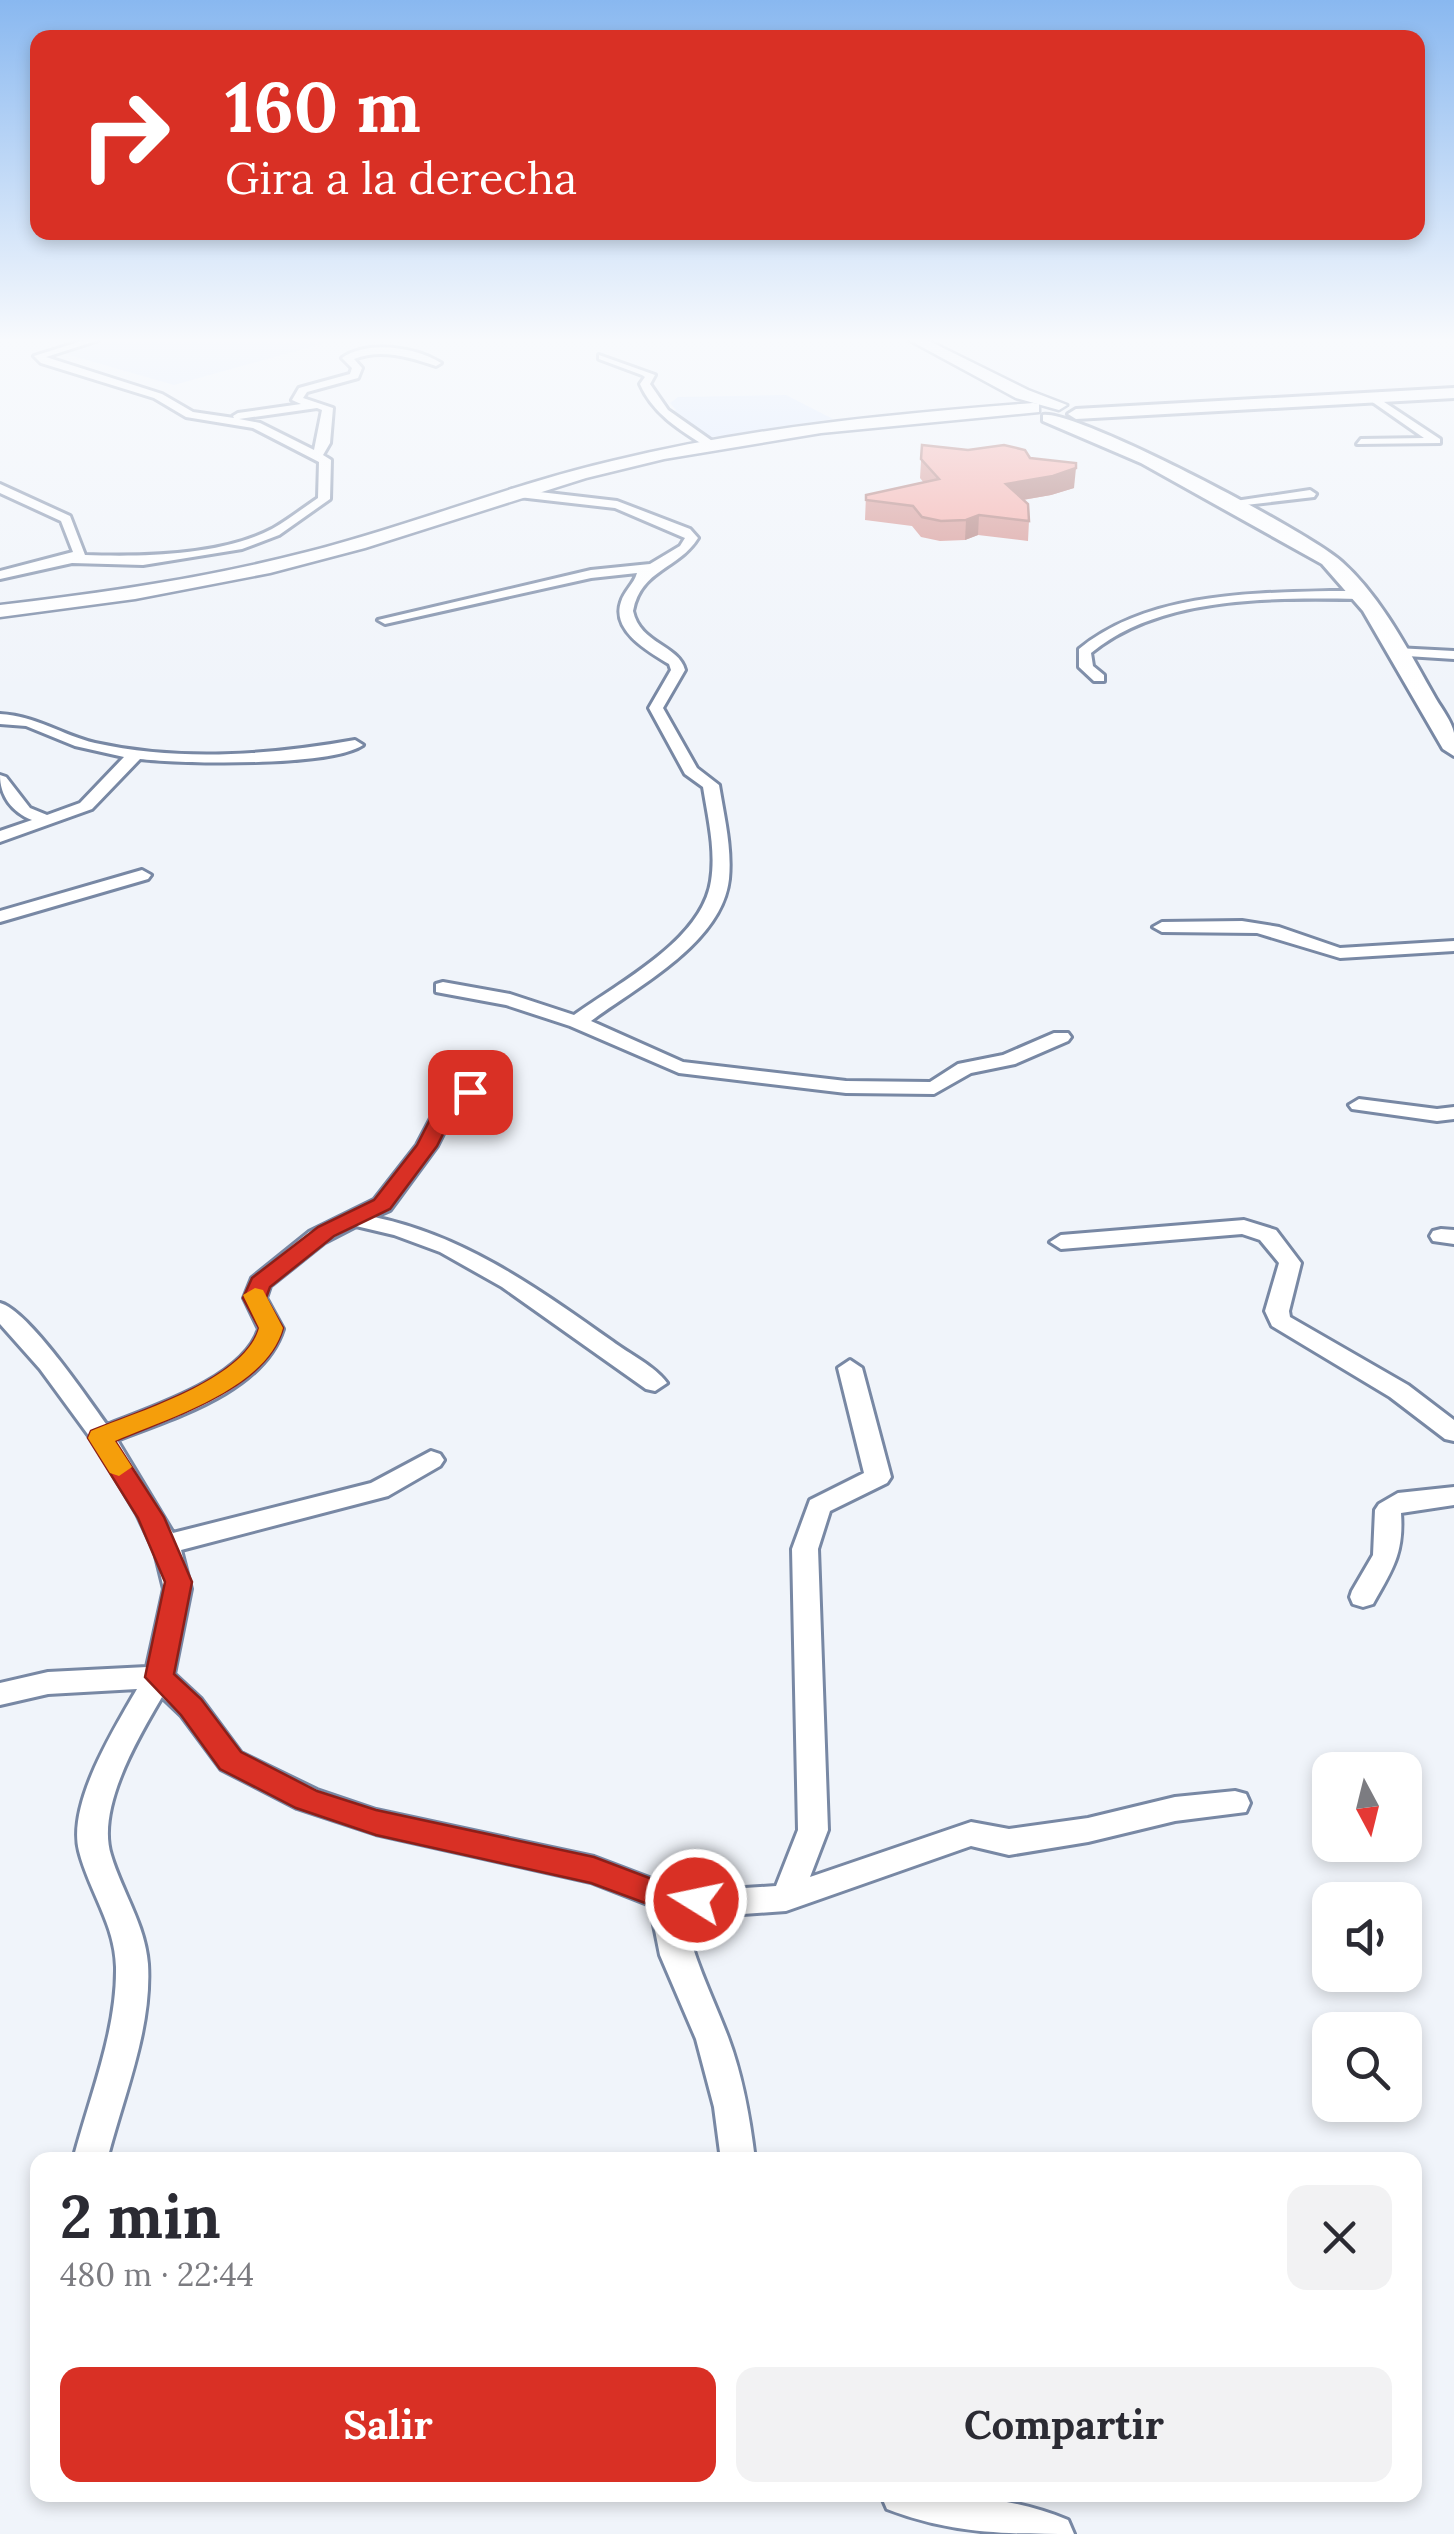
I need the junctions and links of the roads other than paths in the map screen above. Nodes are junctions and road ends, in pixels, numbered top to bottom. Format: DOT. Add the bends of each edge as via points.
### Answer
graph roads {
  1 [pos="324,458"];
  2 [pos="649,458"];
  3 [pos="1142,458"];
  4 [pos="0,488"];
  5 [pos="514,494"];
  6 [pos="1310,494"];
  7 [pos="1228,503"];
  8 [pos="72,559"];
  9 [pos="650,568"];
  10 [pos="0,576"];
  11 [pos="1359,595"];
  12 [pos="0,611"];
  13 [pos="385,620"];
  14 [pos="1396,652"];
  15 [pos="1454,655"];
  16 [pos="1098,678"];
  17 [pos="0,719"];
  18 [pos="355,745"];
  19 [pos="1454,749"];
  20 [pos="135,755"];
  21 [pos="0,780"];
  22 [pos="48,820"];
  23 [pos="0,837"];
  24 [pos="142,874"];
  25 [pos="0,917"];
  26 [pos="1162,928"];
  27 [pos="1454,946"];
  28 [pos="443,988"];
  29 [pos="576,1022"];
  30 [pos="1061,1036"];
  31 [pos="470,1092"];
  32 [pos="1359,1105"];
  33 [pos="1454,1113"];
  34 [pos="356,1220"];
  35 [pos="1061,1242"];
  36 [pos="0,1310"];
  37 [pos="850,1368"];
  38 [pos="655,1383"];
  39 [pos="1454,1434"];
  40 [pos="100,1438"];
  41 [pos="430,1460"];
  42 [pos="1454,1496"];
  43 [pos="164,1545"];
  44 [pos="1363,1598"];
  45 [pos="159,1677"];
  46 [pos="0,1694"];
  47 [pos="1236,1804"];
  48 [pos="664,1897"];
  49 [pos="786,1898"];
  50 [pos="92,2152"];
  51 [pos="736,2152"];
  52 [pos="928,2502"];
  53 [pos="1054,2534"];
  1 -- 8 [label="street" via="324,498 257,541 161,559"];
  2 -- 5 [label="main road"];
  3 -- 7 [label="main road"];
  4 -- 8 [label="street" via="66,519 80,553"];
  5 -- 9 [label="street" via="617,505 692,538"];
  5 -- 12 [label="main road" via="278,564"];
  6 -- 7 [label="street"];
  7 -- 11 [label="main road" via="1328,560"];
  8 -- 10 [label="street"];
  9 -- 13 [label="street" via="591,574"];
  9 -- 29 [label="street" via="627,607 639,640 676,662 678,670 656,708 691,771 711,785 720,882 710,914 689,940"];
  11 -- 14 [label="main road"];
  11 -- 16 [label="street" via="1260,597 1146,619 1106,634 1084,652 1086,667"];
  14 -- 15 [label="street"];
  14 -- 19 [label="main road"];
  17 -- 20 [label="street" via="32,720 68,740"];
  18 -- 20 [label="street" via="211,758"];
  20 -- 22 [label="street" via="92,802"];
  21 -- 22 [label="street" via="24,811"];
  22 -- 23 [label="street"];
  24 -- 25 [label="street"];
  26 -- 27 [label="street" via="1240,925 1322,952"];
  28 -- 29 [label="street"];
  29 -- 30 [label="street" via="679,1067 846,1087 934,1088 964,1068 1008,1060"];
  31 -- 34 [label="street" via="445,1109 427,1146 382,1205"];
  32 -- 33 [label="street"];
  34 -- 38 [label="street" via="418,1235 468,1260"];
  34 -- 40 [label="street" via="326,1232 260,1283 255,1298 271,1328 266,1347 220,1386"];
  35 -- 39 [label="street" via="1229,1226 1268,1236 1290,1263 1280,1321 1399,1392"];
  36 -- 40 [label="street" via="72,1393"];
  37 -- 49 [label="street" via="878,1477 819,1506 806,1549 814,1830"];
  40 -- 43 [label="street"];
  41 -- 43 [label="street" via="379,1490"];
  42 -- 44 [label="street" via="1398,1502 1388,1510 1390,1543"];
  43 -- 45 [label="street" via="178,1582"];
  45 -- 46 [label="street" via="48,1682"];
  45 -- 48 [label="street" via="231,1760 307,1799 376,1822 594,1870"];
  45 -- 50 [label="street" via="90,1824 94,1852 127,1928 132,1966 131,1999"];
  47 -- 49 [label="street" via="1175,1809 1009,1842 971,1834"];
  48 -- 49 [label="street"];
  48 -- 51 [label="street" via="676,1954 712,2039"];
  52 -- 53 [label="street"];
}
